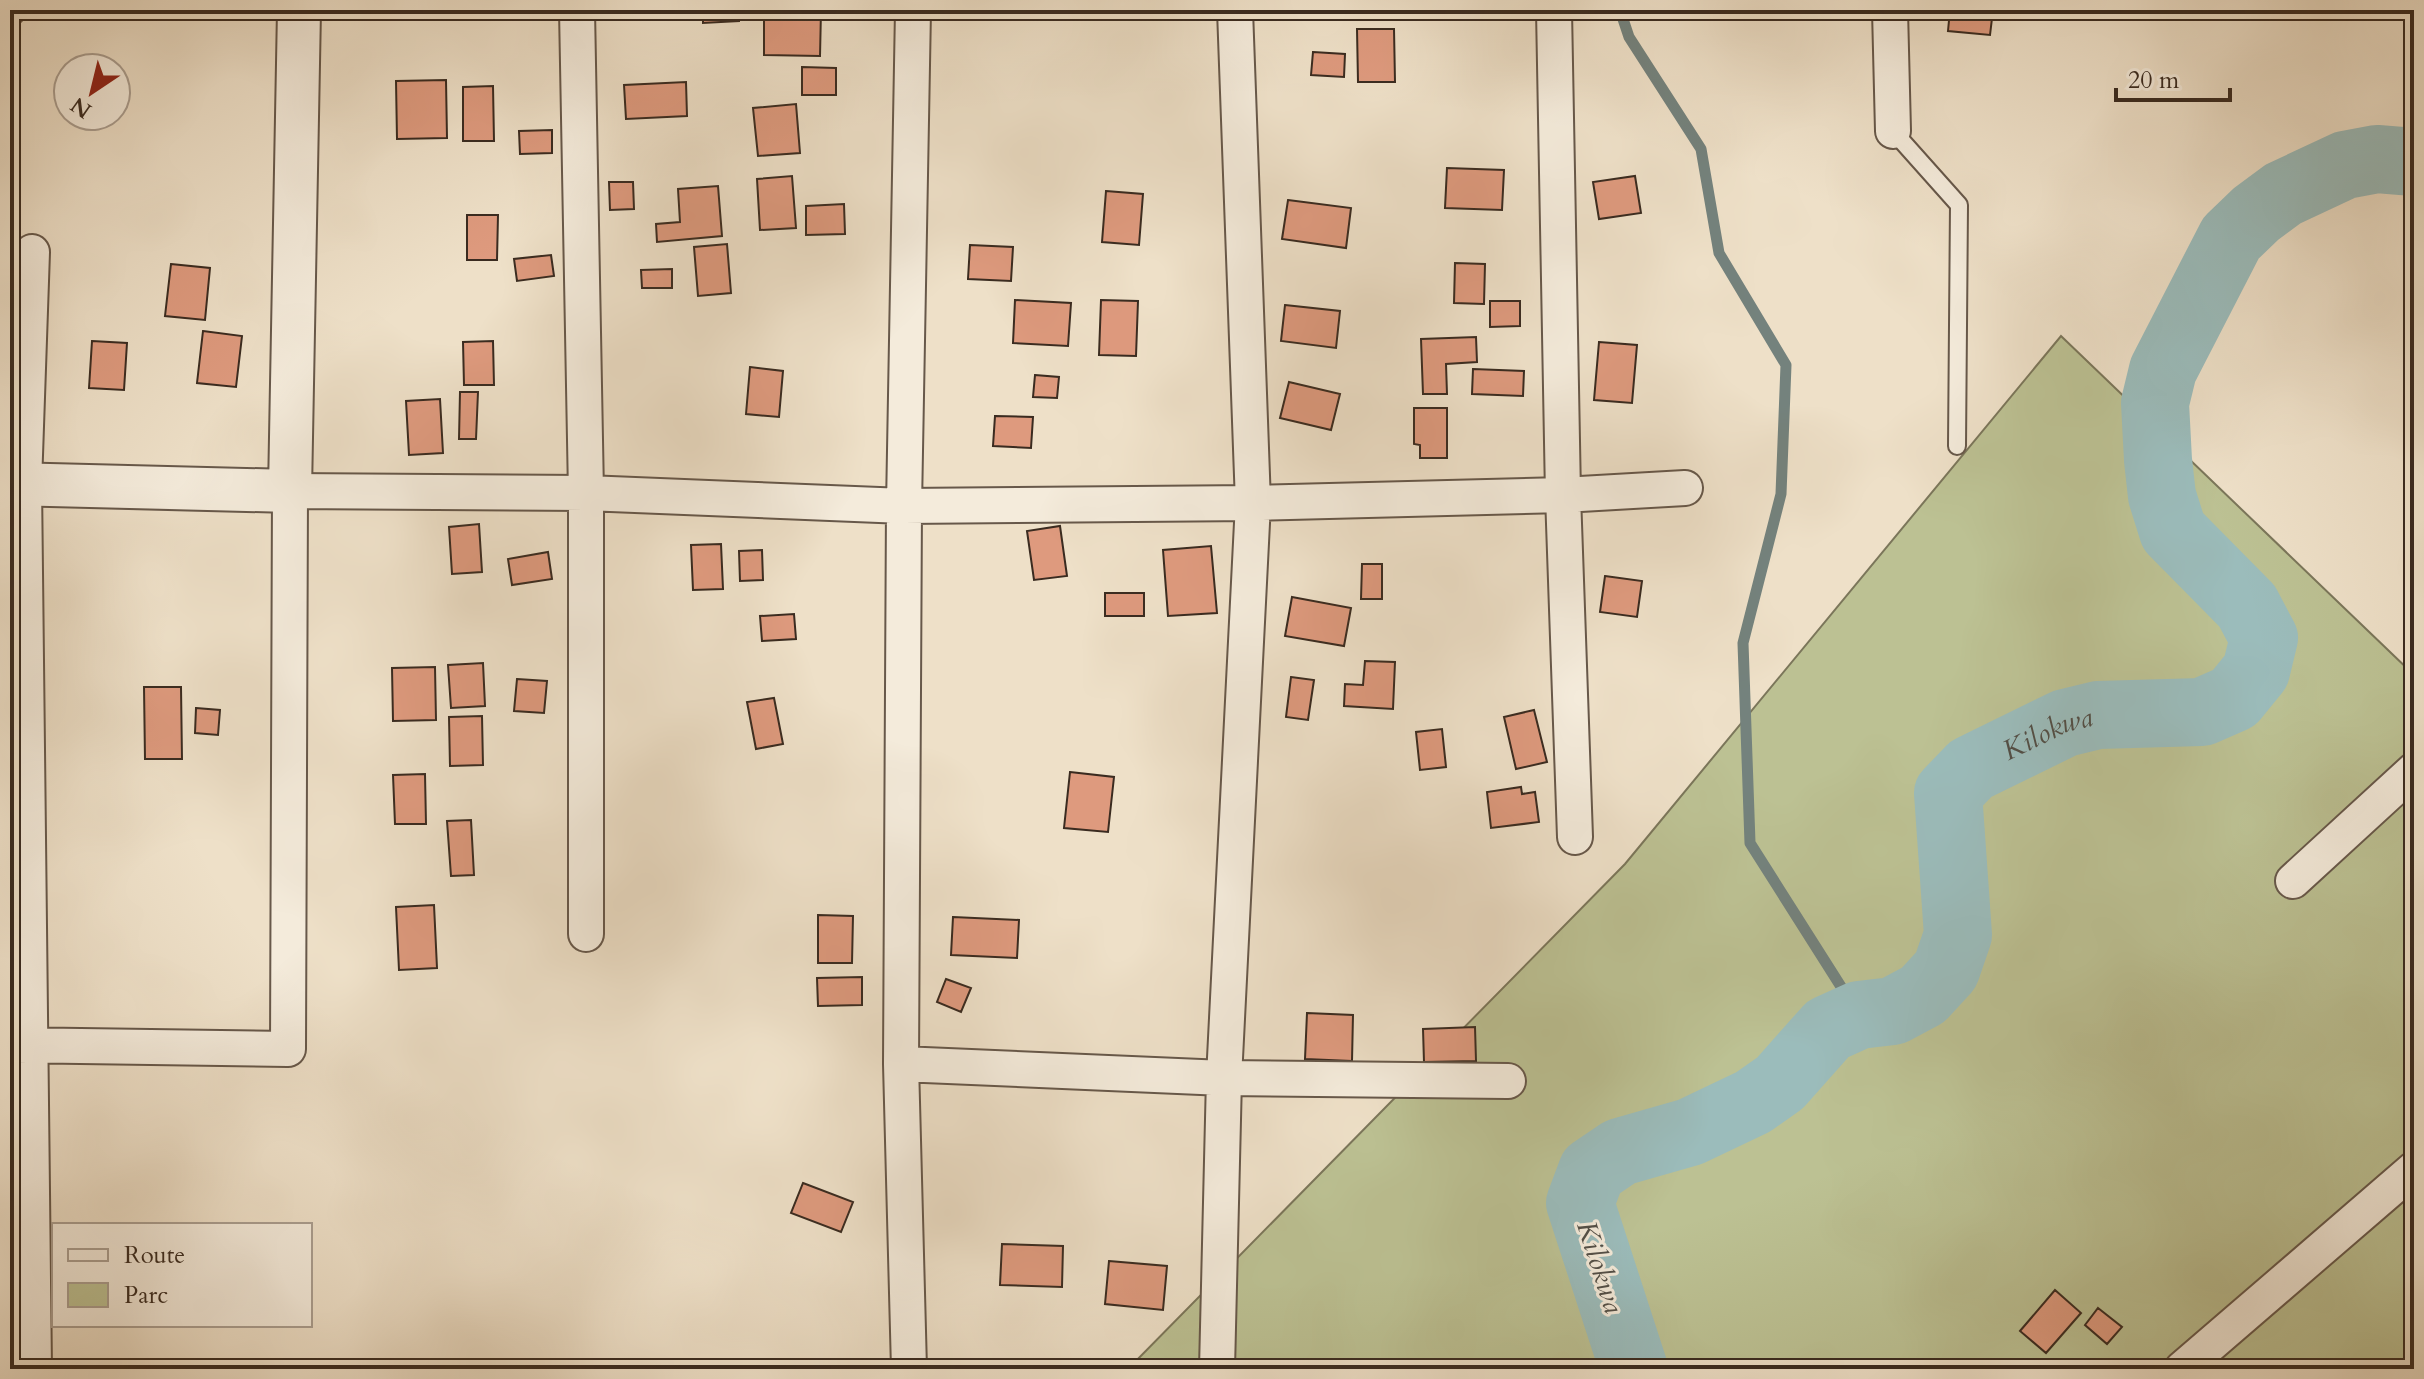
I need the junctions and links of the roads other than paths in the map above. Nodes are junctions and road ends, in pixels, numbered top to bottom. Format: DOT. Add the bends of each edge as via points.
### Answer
graph roads {
  1 [pos="20,10"];
  2 [pos="299,10"];
  3 [pos="577,10"];
  4 [pos="913,10"];
  5 [pos="1235,10"];
  6 [pos="1554,10"];
  7 [pos="1890,10"];
  8 [pos="10,20"];
  9 [pos="1893,131"];
  10 [pos="32,252"];
  11 [pos="1957,446"];
  12 [pos="17,484"];
  13 [pos="1685,488"];
  14 [pos="290,491"];
  15 [pos="586,493"];
  16 [pos="1563,495"];
  17 [pos="1253,503"];
  18 [pos="904,506"];
  19 [pos="2414,770"];
  20 [pos="1575,837"];
  21 [pos="2293,881"];
  22 [pos="586,934"];
  23 [pos="20,1045"];
  24 [pos="901,1064"];
  25 [pos="1224,1078"];
  26 [pos="1508,1081"];
  27 [pos="2414,1169"];
  28 [pos="34,1369"];
  29 [pos="909,1369"];
  30 [pos="1217,1369"];
  31 [pos="2182,1369"];
  1 -- 8 [label="lane"];
  2 -- 14 [label="street"];
  3 -- 15 [label="street"];
  4 -- 18 [label="street"];
  5 -- 17 [label="street"];
  6 -- 16 [label="street"];
  7 -- 9 [label="street"];
  9 -- 11 [label="lane" via="1959,205"];
  10 -- 12 [label="street"];
  12 -- 14 [label="street"];
  12 -- 23 [label="street"];
  13 -- 16 [label="street"];
  14 -- 15 [label="street"];
  14 -- 23 [label="street" via="288,1049"];
  15 -- 18 [label="street"];
  15 -- 22 [label="street"];
  16 -- 17 [label="street"];
  16 -- 20 [label="street"];
  17 -- 18 [label="street"];
  17 -- 25 [label="street"];
  18 -- 24 [label="street"];
  19 -- 21 [label="street"];
  23 -- 28 [label="street"];
  24 -- 25 [label="street"];
  24 -- 29 [label="street"];
  25 -- 26 [label="street"];
  25 -- 30 [label="street"];
  27 -- 31 [label="street"];
}
